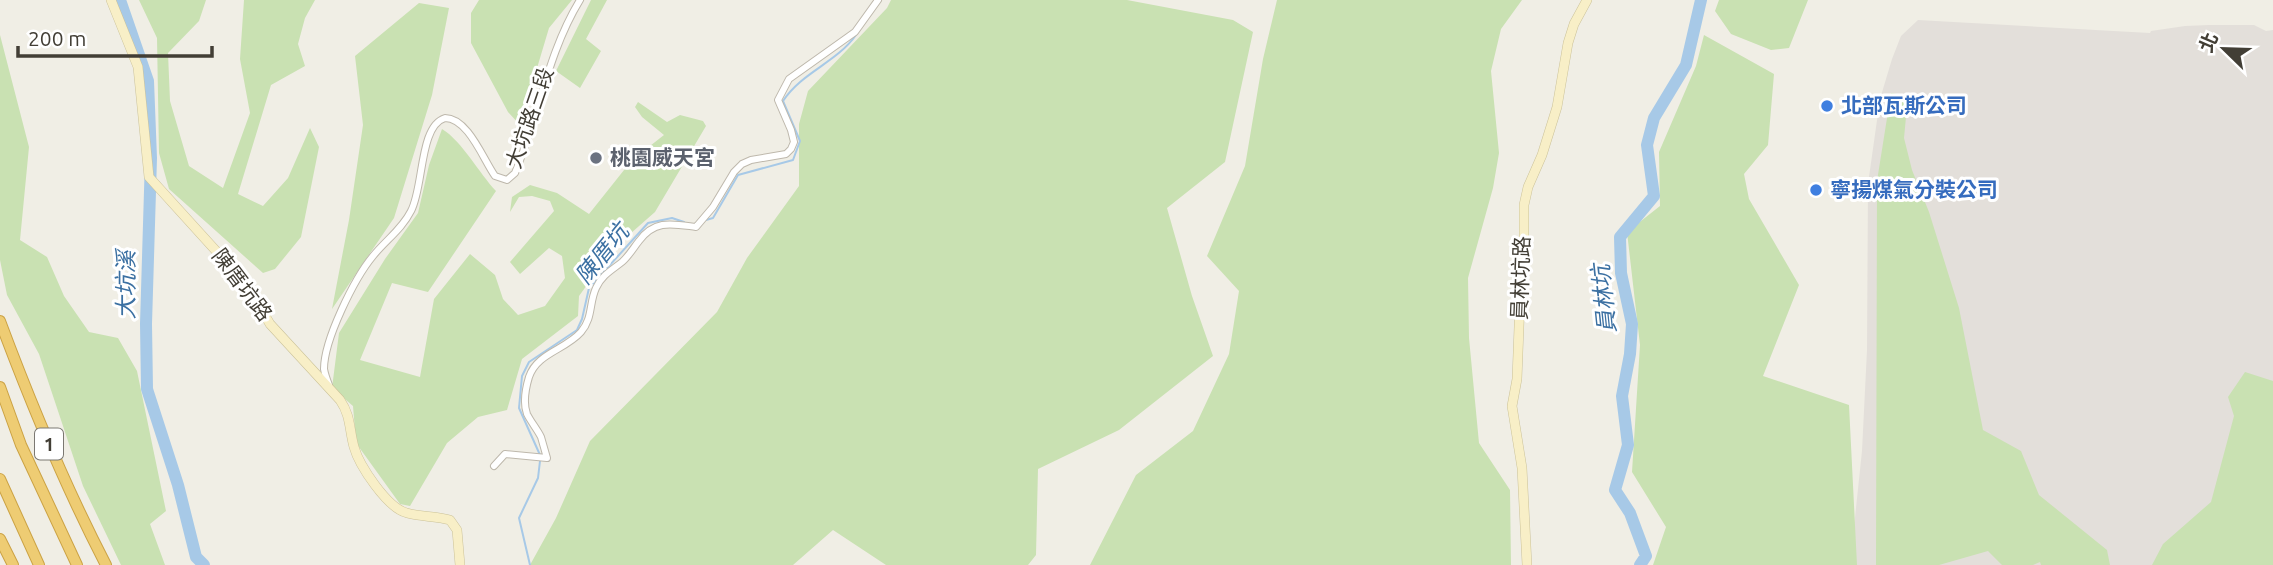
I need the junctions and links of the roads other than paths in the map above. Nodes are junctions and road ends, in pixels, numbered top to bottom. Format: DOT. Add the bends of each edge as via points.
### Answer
graph roads {
  1 [pos="111,0"];
  2 [pos="580,0"];
  3 [pos="878,0"];
  4 [pos="1587,0"];
  5 [pos="0,321"];
  6 [pos="0,387"];
  7 [pos="329,387"];
  8 [pos="494,466"];
  9 [pos="0,479"];
  10 [pos="0,539"];
  11 [pos="13,565"];
  12 [pos="39,565"];
  13 [pos="77,565"];
  14 [pos="106,565"];
  15 [pos="460,565"];
  16 [pos="1527,565"];
  1 -- 7 [label="street, 陳厝坑路" via="138,67 151,180 227,261 270,324"];
  2 -- 7 [label="street, 大坑路三段" via="550,61 515,173 507,180 495,176 458,121 445,118 433,125 413,208 363,268 330,340 324,372"];
  3 -- 8 [label="street" via="855,32 783,88 778,100 791,130 791,149 742,164 696,227 667,223 646,231 624,260 608,271 579,335 535,363 526,391 527,412 547,458 505,454"];
  4 -- 16 [label="street, 員林坑路" via="1568,43 1557,107 1524,205 1524,277 1512,405 1521,458"];
  5 -- 14 [label="highway, 1" via="28,396"];
  6 -- 13 [label="highway, 1" via="21,445"];
  7 -- 15 [label="street, 陳厝坑路" via="348,411 354,447 384,497 409,514 450,520 457,530"];
  9 -- 12 [label="highway"];
  10 -- 11 [label="highway"];
}
